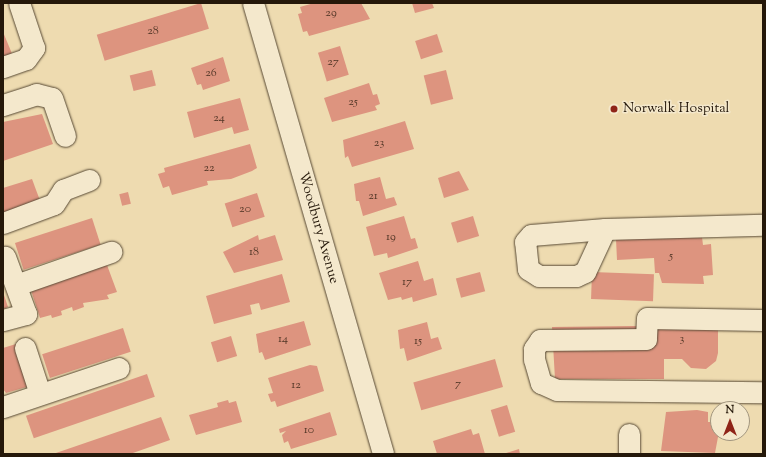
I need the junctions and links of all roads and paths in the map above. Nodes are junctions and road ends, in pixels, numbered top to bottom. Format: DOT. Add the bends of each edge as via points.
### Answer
graph roads {
  1 [pos="19,3"];
  2 [pos="253,3"];
  3 [pos="3,67"];
  4 [pos="3,105"];
  5 [pos="65,136"];
  6 [pos="89,180"];
  7 [pos="3,223"];
  8 [pos="763,225"];
  9 [pos="605,229"];
  10 [pos="111,252"];
  11 [pos="5,257"];
  12 [pos="16,285"];
  13 [pos="3,320"];
  14 [pos="763,320"];
  15 [pos="25,348"];
  16 [pos="119,368"];
  17 [pos="763,392"];
  18 [pos="40,394"];
  19 [pos="3,407"];
  20 [pos="383,454"];
  1 -- 3 [label="street" via="34,48 26,59"];
  2 -- 20 [label="street, Woodbury Avenue"];
  4 -- 5 [label="street" via="36,94 52,98"];
  6 -- 7 [label="street" via="63,190 54,204"];
  8 -- 9 [label="street"];
  9 -- 9 [label="street" via="585,272 539,276 528,269 525,242 540,232"];
  10 -- 12 [label="street"];
  11 -- 12 [label="street"];
  12 -- 13 [label="street" via="26,314"];
  14 -- 17 [label="street" via="647,318 646,339 540,340 534,349 534,358 541,383 558,390"];
  15 -- 18 [label="street"];
  16 -- 18 [label="street"];
  18 -- 19 [label="street"];
}
